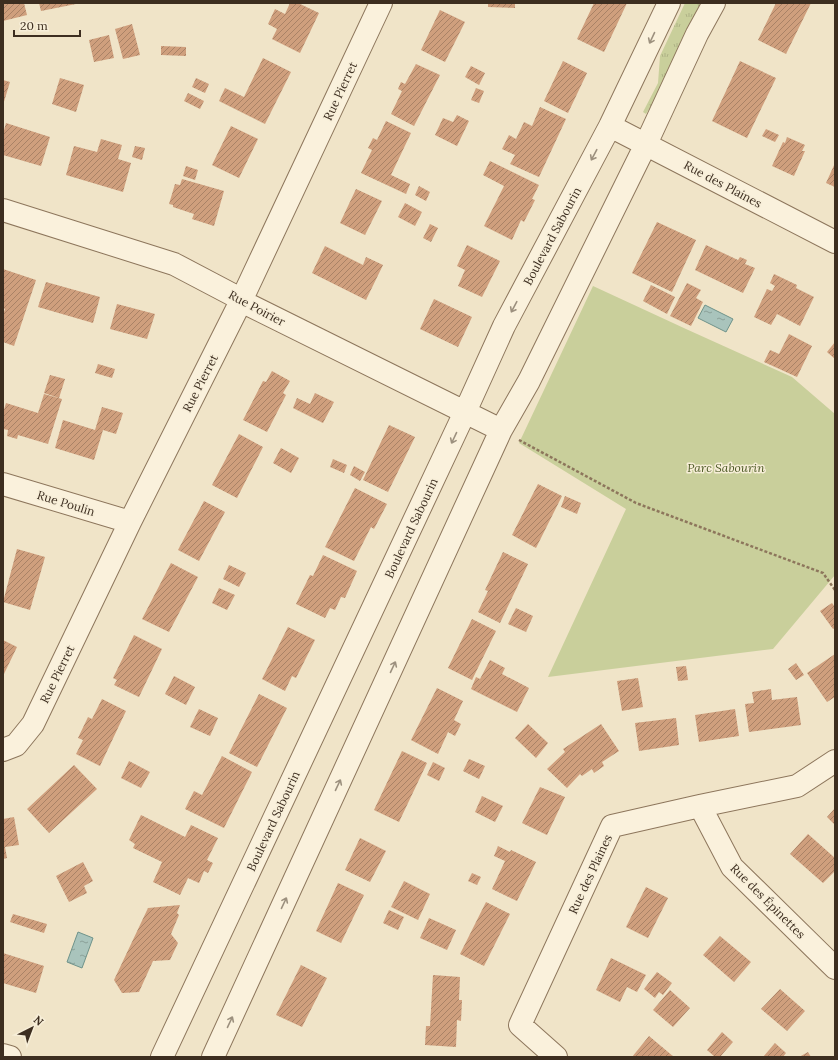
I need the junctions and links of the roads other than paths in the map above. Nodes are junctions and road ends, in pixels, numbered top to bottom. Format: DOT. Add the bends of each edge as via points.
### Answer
graph roads {
  1 [pos="381,3"];
  2 [pos="669,3"];
  3 [pos="714,3"];
  4 [pos="610,126"];
  5 [pos="646,144"];
  6 [pos="3,210"];
  7 [pos="835,242"];
  8 [pos="240,301"];
  9 [pos="466,412"];
  10 [pos="501,430"];
  11 [pos="3,484"];
  12 [pos="130,522"];
  13 [pos="3,750"];
  14 [pos="835,761"];
  15 [pos="700,806"];
  16 [pos="835,968"];
  17 [pos="3,1055"];
  18 [pos="10,1057"];
  19 [pos="162,1057"];
  20 [pos="213,1057"];
  21 [pos="556,1057"];
  1 -- 8 [label="street, Rue Pierret"];
  2 -- 4 [label="street, Boulevard Sabourin, one-way"];
  3 -- 5 [label="street"];
  4 -- 5 [label="street, Rue des Plaines"];
  4 -- 9 [label="street, Boulevard Sabourin, one-way" via="504,326"];
  5 -- 7 [label="street, Rue des Plaines"];
  5 -- 10 [label="street" via="529,381"];
  6 -- 8 [label="street, Rue Poirier" via="174,264"];
  8 -- 9 [label="street, Rue Poirier"];
  8 -- 12 [label="street, Rue Pierret"];
  9 -- 10 [label="street, Rue Poirier"];
  9 -- 19 [label="street, Boulevard Sabourin, one-way"];
  20 -- 10 [label="street, one-way"];
  11 -- 12 [label="street, Rue Poulin"];
  12 -- 13 [label="street, Rue Pierret" via="33,724 16,745"];
  14 -- 15 [label="street, Rue des Plaines" via="797,786"];
  15 -- 16 [label="street, Rue des Épinettes" via="732,867"];
  15 -- 21 [label="street, Rue des Plaines" via="612,826 520,1025"];
  17 -- 18 [label="street"];
}
